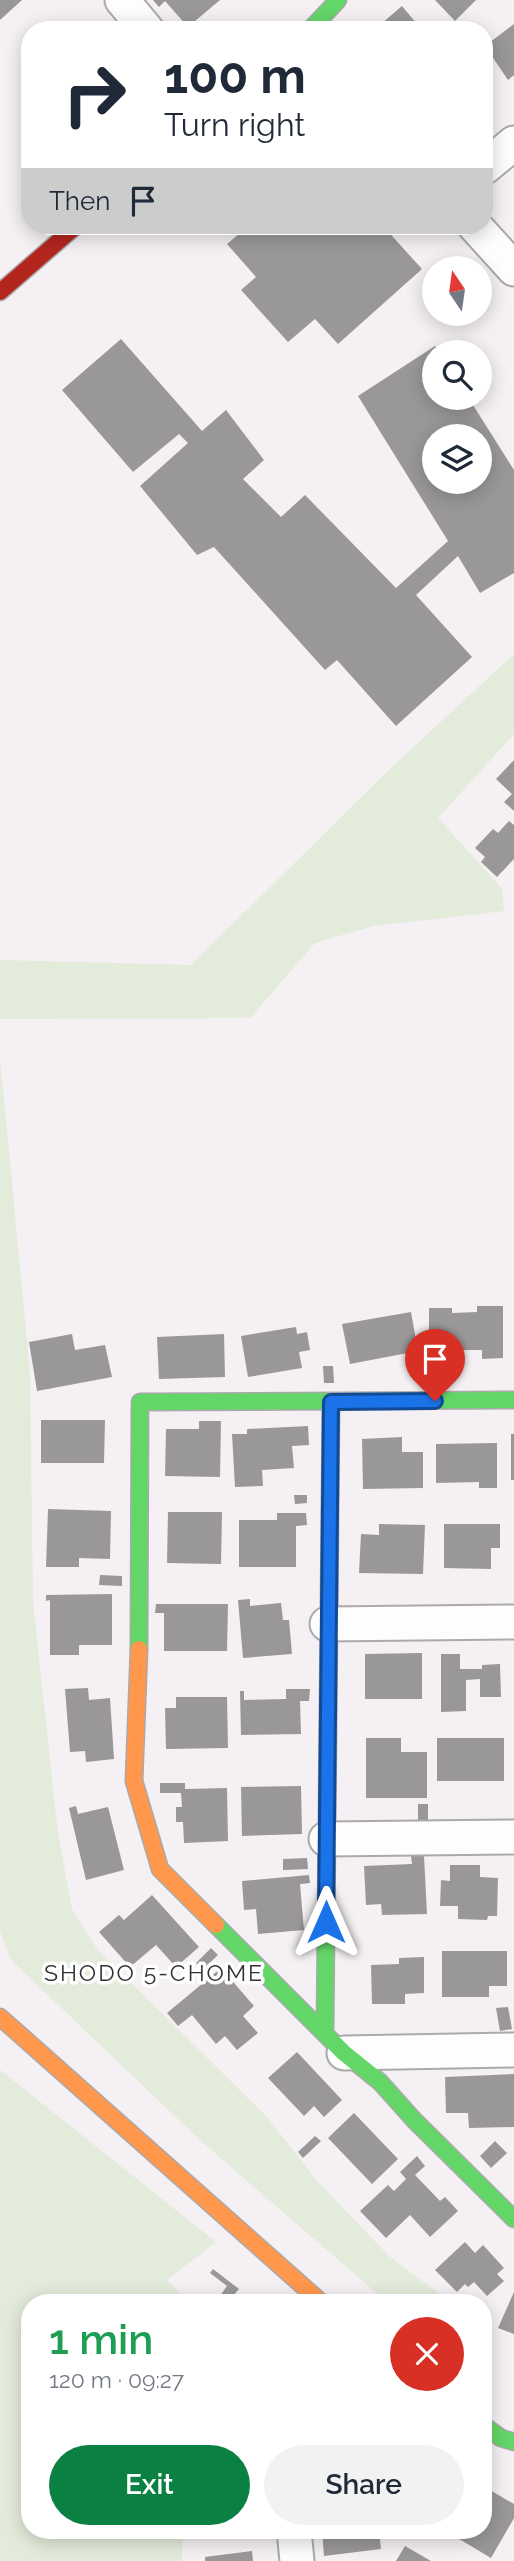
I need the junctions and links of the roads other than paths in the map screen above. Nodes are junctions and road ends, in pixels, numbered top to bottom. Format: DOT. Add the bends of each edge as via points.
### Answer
graph roads {
  1 [pos="122,0"];
  2 [pos="338,0"];
  3 [pos="140,21"];
  4 [pos="318,21"];
  5 [pos="514,143"];
  6 [pos="493,160"];
  7 [pos="66,235"];
  8 [pos="483,235"];
  9 [pos="514,269"];
  10 [pos="0,292"];
  11 [pos="514,1400"];
  12 [pos="331,1402"];
  13 [pos="514,1622"];
  14 [pos="327,1624"];
  15 [pos="514,1837"];
  16 [pos="326,1839"];
  17 [pos="0,2017"];
  18 [pos="335,2043"];
  19 [pos="514,2050"];
  20 [pos="514,2219"];
  21 [pos="312,2294"];
  22 [pos="492,2432"];
  23 [pos="514,2442"];
  24 [pos="295,2539"];
  25 [pos="297,2561"];
  1 -- 3 [label="street"];
  2 -- 4 [label="street"];
  5 -- 6 [label="street"];
  7 -- 10 [label="street"];
  8 -- 9 [label="street"];
  11 -- 12 [label="street"];
  12 -- 14 [label="street"];
  12 -- 18 [label="street" via="140,1402 134,1781 160,1869"];
  13 -- 14 [label="street"];
  14 -- 16 [label="street"];
  15 -- 16 [label="street"];
  16 -- 18 [label="street"];
  17 -- 21 [label="street"];
  18 -- 19 [label="street"];
  18 -- 20 [label="street" via="380,2082"];
  22 -- 23 [label="street"];
  24 -- 25 [label="street"];
}
